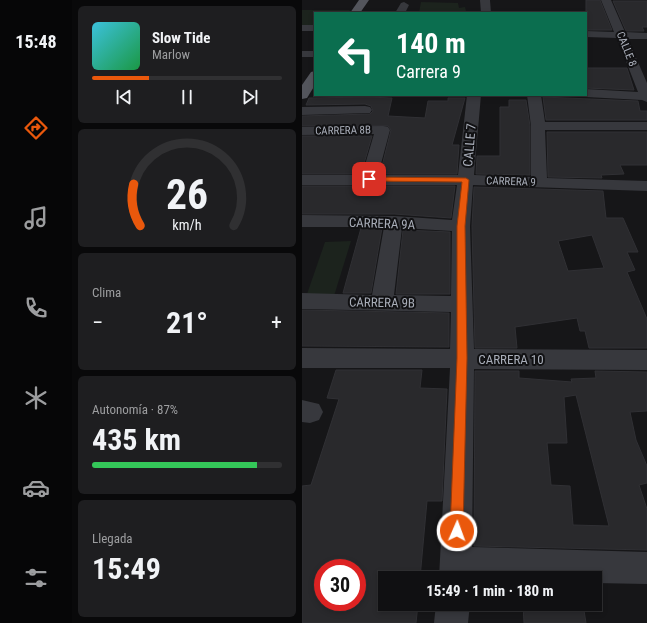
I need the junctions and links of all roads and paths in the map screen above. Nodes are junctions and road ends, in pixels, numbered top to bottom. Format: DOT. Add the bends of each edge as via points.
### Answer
graph roads {
  1 [pos="364,0"];
  2 [pos="485,0"];
  3 [pos="606,0"];
  4 [pos="356,12"];
  5 [pos="486,12"];
  6 [pos="302,28"];
  7 [pos="314,28"];
  8 [pos="587,34"];
  9 [pos="621,35"];
  10 [pos="647,36"];
  11 [pos="302,54"];
  12 [pos="314,54"];
  13 [pos="314,77"];
  14 [pos="306,89"];
  15 [pos="587,93"];
  16 [pos="474,96"];
  17 [pos="534,96"];
  18 [pos="647,96"];
  19 [pos="365,110"];
  20 [pos="302,111"];
  21 [pos="538,126"];
  22 [pos="647,126"];
  23 [pos="302,131"];
  24 [pos="369,179"];
  25 [pos="302,180"];
  26 [pos="466,180"];
  27 [pos="539,182"];
  28 [pos="647,186"];
  29 [pos="302,220"];
  30 [pos="394,222"];
  31 [pos="461,226"];
  32 [pos="302,301"];
  33 [pos="382,302"];
  34 [pos="461,304"];
  35 [pos="302,358"];
  36 [pos="462,358"];
  37 [pos="647,360"];
  38 [pos="647,568"];
  39 [pos="455,570"];
  40 [pos="452,611"];
  41 [pos="451,623"];
  1 -- 4 [label="main road"];
  2 -- 5 [label="street"];
  3 -- 9 [label="street, CALLE 8"];
  6 -- 7 [label="street"];
  8 -- 9 [label="street"];
  9 -- 10 [label="street"];
  9 -- 18 [label="street, CALLE 8"];
  11 -- 12 [label="street"];
  13 -- 14 [label="main road"];
  15 -- 18 [label="street"];
  16 -- 26 [label="street, CALLE 7"];
  17 -- 21 [label="street"];
  19 -- 20 [label="street"];
  21 -- 22 [label="street"];
  21 -- 27 [label="street"];
  23 -- 24 [label="street, CARRERA 8B" via="383,130"];
  24 -- 25 [label="street, CARRERA 9"];
  24 -- 26 [label="street, CARRERA 9"];
  26 -- 27 [label="street, CARRERA 9"];
  26 -- 31 [label="street, CALLE 7"];
  27 -- 28 [label="street, CARRERA 9"];
  29 -- 30 [label="street, CARRERA 9A"];
  30 -- 31 [label="street, CARRERA 9A"];
  30 -- 33 [label="street"];
  31 -- 34 [label="street, CALLE 7"];
  32 -- 33 [label="street, CARRERA 9B"];
  33 -- 34 [label="street, CARRERA 9B"];
  34 -- 36 [label="street, CALLE 7"];
  35 -- 36 [label="street, CARRERA 10"];
  36 -- 37 [label="street, CARRERA 10"];
  36 -- 39 [label="street, CALLE 7"];
  38 -- 39 [label="street"];
  40 -- 41 [label="street"];
}
